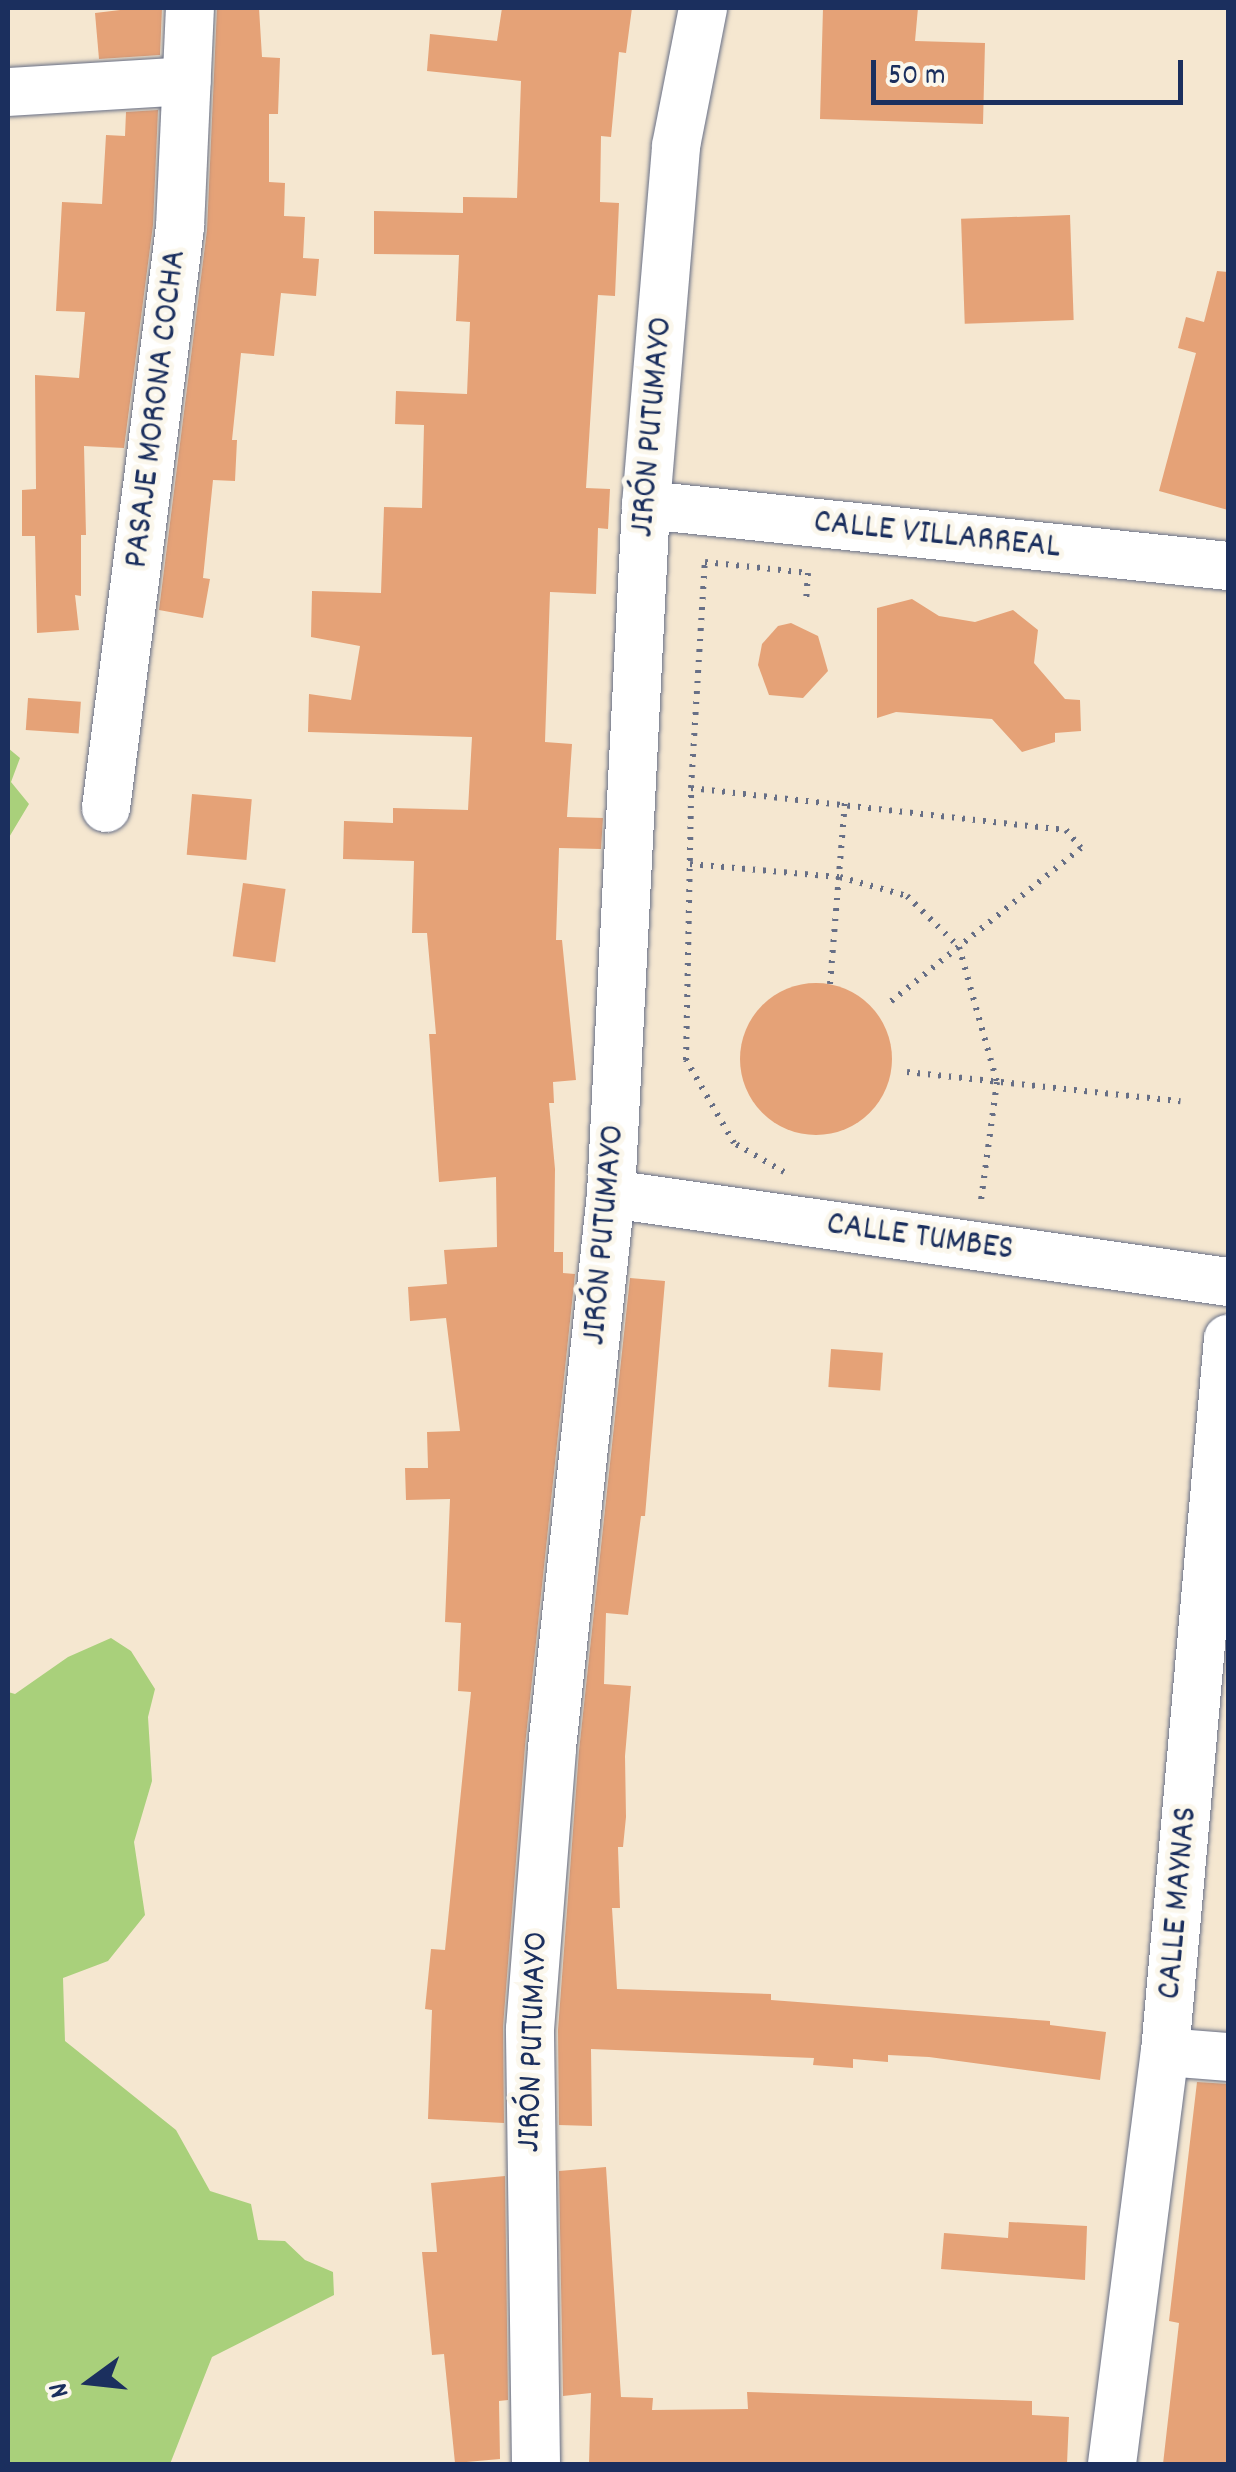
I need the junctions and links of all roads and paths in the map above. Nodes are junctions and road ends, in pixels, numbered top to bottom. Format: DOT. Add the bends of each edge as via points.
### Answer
graph roads {
  1 [pos="190,8"];
  2 [pos="703,8"];
  3 [pos="187,81"];
  4 [pos="8,92"];
  5 [pos="646,505"];
  6 [pos="1228,566"];
  7 [pos="806,602"];
  8 [pos="690,788"];
  9 [pos="845,803"];
  10 [pos="106,808"];
  11 [pos="690,864"];
  12 [pos="840,877"];
  13 [pos="959,947"];
  14 [pos="830,984"];
  15 [pos="890,1003"];
  16 [pos="907,1072"];
  17 [pos="997,1082"];
  18 [pos="1180,1102"];
  19 [pos="801,1182"];
  20 [pos="612,1194"];
  21 [pos="964,1199"];
  22 [pos="1228,1282"];
  23 [pos="1228,1339"];
  24 [pos="1165,2052"];
  25 [pos="1228,2057"];
  26 [pos="536,2464"];
  27 [pos="1112,2464"];
  1 -- 3 [label="street, PASAJE MORONA COCHA"];
  2 -- 5 [label="street, JIRÓN PUTUMAYO" via="676,146"];
  3 -- 4 [label="street"];
  3 -- 10 [label="street, PASAJE MORONA COCHA" via="180,227"];
  5 -- 6 [label="street, CALLE VILLARREAL"];
  5 -- 20 [label="street, JIRÓN PUTUMAYO"];
  7 -- 8 [label="path" via="808,573 705,562"];
  8 -- 9 [label="path"];
  8 -- 11 [label="path"];
  9 -- 12 [label="path"];
  9 -- 13 [label="path" via="1066,830 1081,848"];
  11 -- 12 [label="path"];
  11 -- 19 [label="path" via="686,1060 734,1143"];
  12 -- 13 [label="path" via="907,896"];
  12 -- 14 [label="path"];
  13 -- 15 [label="path"];
  13 -- 17 [label="path"];
  16 -- 17 [label="path"];
  17 -- 18 [label="path"];
  17 -- 21 [label="path" via="982,1200"];
  20 -- 22 [label="street, CALLE TUMBES"];
  20 -- 26 [label="street, JIRÓN PUTUMAYO" via="552,1748 530,2029"];
  23 -- 24 [label="street, CALLE MAYNAS"];
  24 -- 25 [label="street"];
  24 -- 27 [label="street, CALLE MAYNAS"];
}
